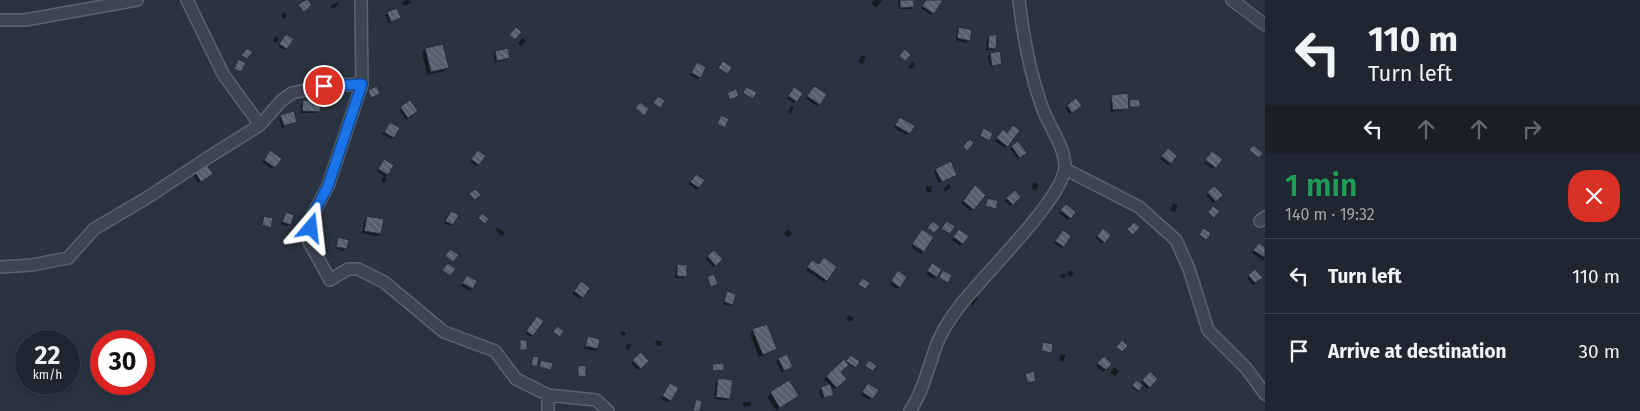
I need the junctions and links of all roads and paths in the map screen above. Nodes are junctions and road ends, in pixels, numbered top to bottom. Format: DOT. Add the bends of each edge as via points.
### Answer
graph roads {
  1 [pos="137,0"];
  2 [pos="187,0"];
  3 [pos="361,0"];
  4 [pos="1019,0"];
  5 [pos="1232,0"];
  6 [pos="0,20"];
  7 [pos="1265,25"];
  8 [pos="362,84"];
  9 [pos="260,125"];
  10 [pos="1065,169"];
  11 [pos="0,268"];
  12 [pos="1265,394"];
  13 [pos="548,395"];
  14 [pos="548,411"];
  15 [pos="608,411"];
  16 [pos="910,411"];
  1 -- 6 [label="street" via="26,20"];
  2 -- 9 [label="street" via="223,74"];
  3 -- 8 [label="street"];
  4 -- 10 [label="street" via="1042,108 1064,157"];
  5 -- 7 [label="street"];
  8 -- 9 [label="street" via="324,86 292,93"];
  8 -- 13 [label="street" via="328,186 313,214 309,242 330,280 348,269 358,269 384,282 444,332 495,351 516,379"];
  9 -- 11 [label="street" via="94,229 68,258"];
  10 -- 12 [label="street" via="1140,207 1176,240 1189,269 1208,330 1246,368"];
  10 -- 16 [label="street" via="1055,193 950,319 939,338"];
  13 -- 14 [label="street"];
  13 -- 15 [label="street" via="596,400"];
}
